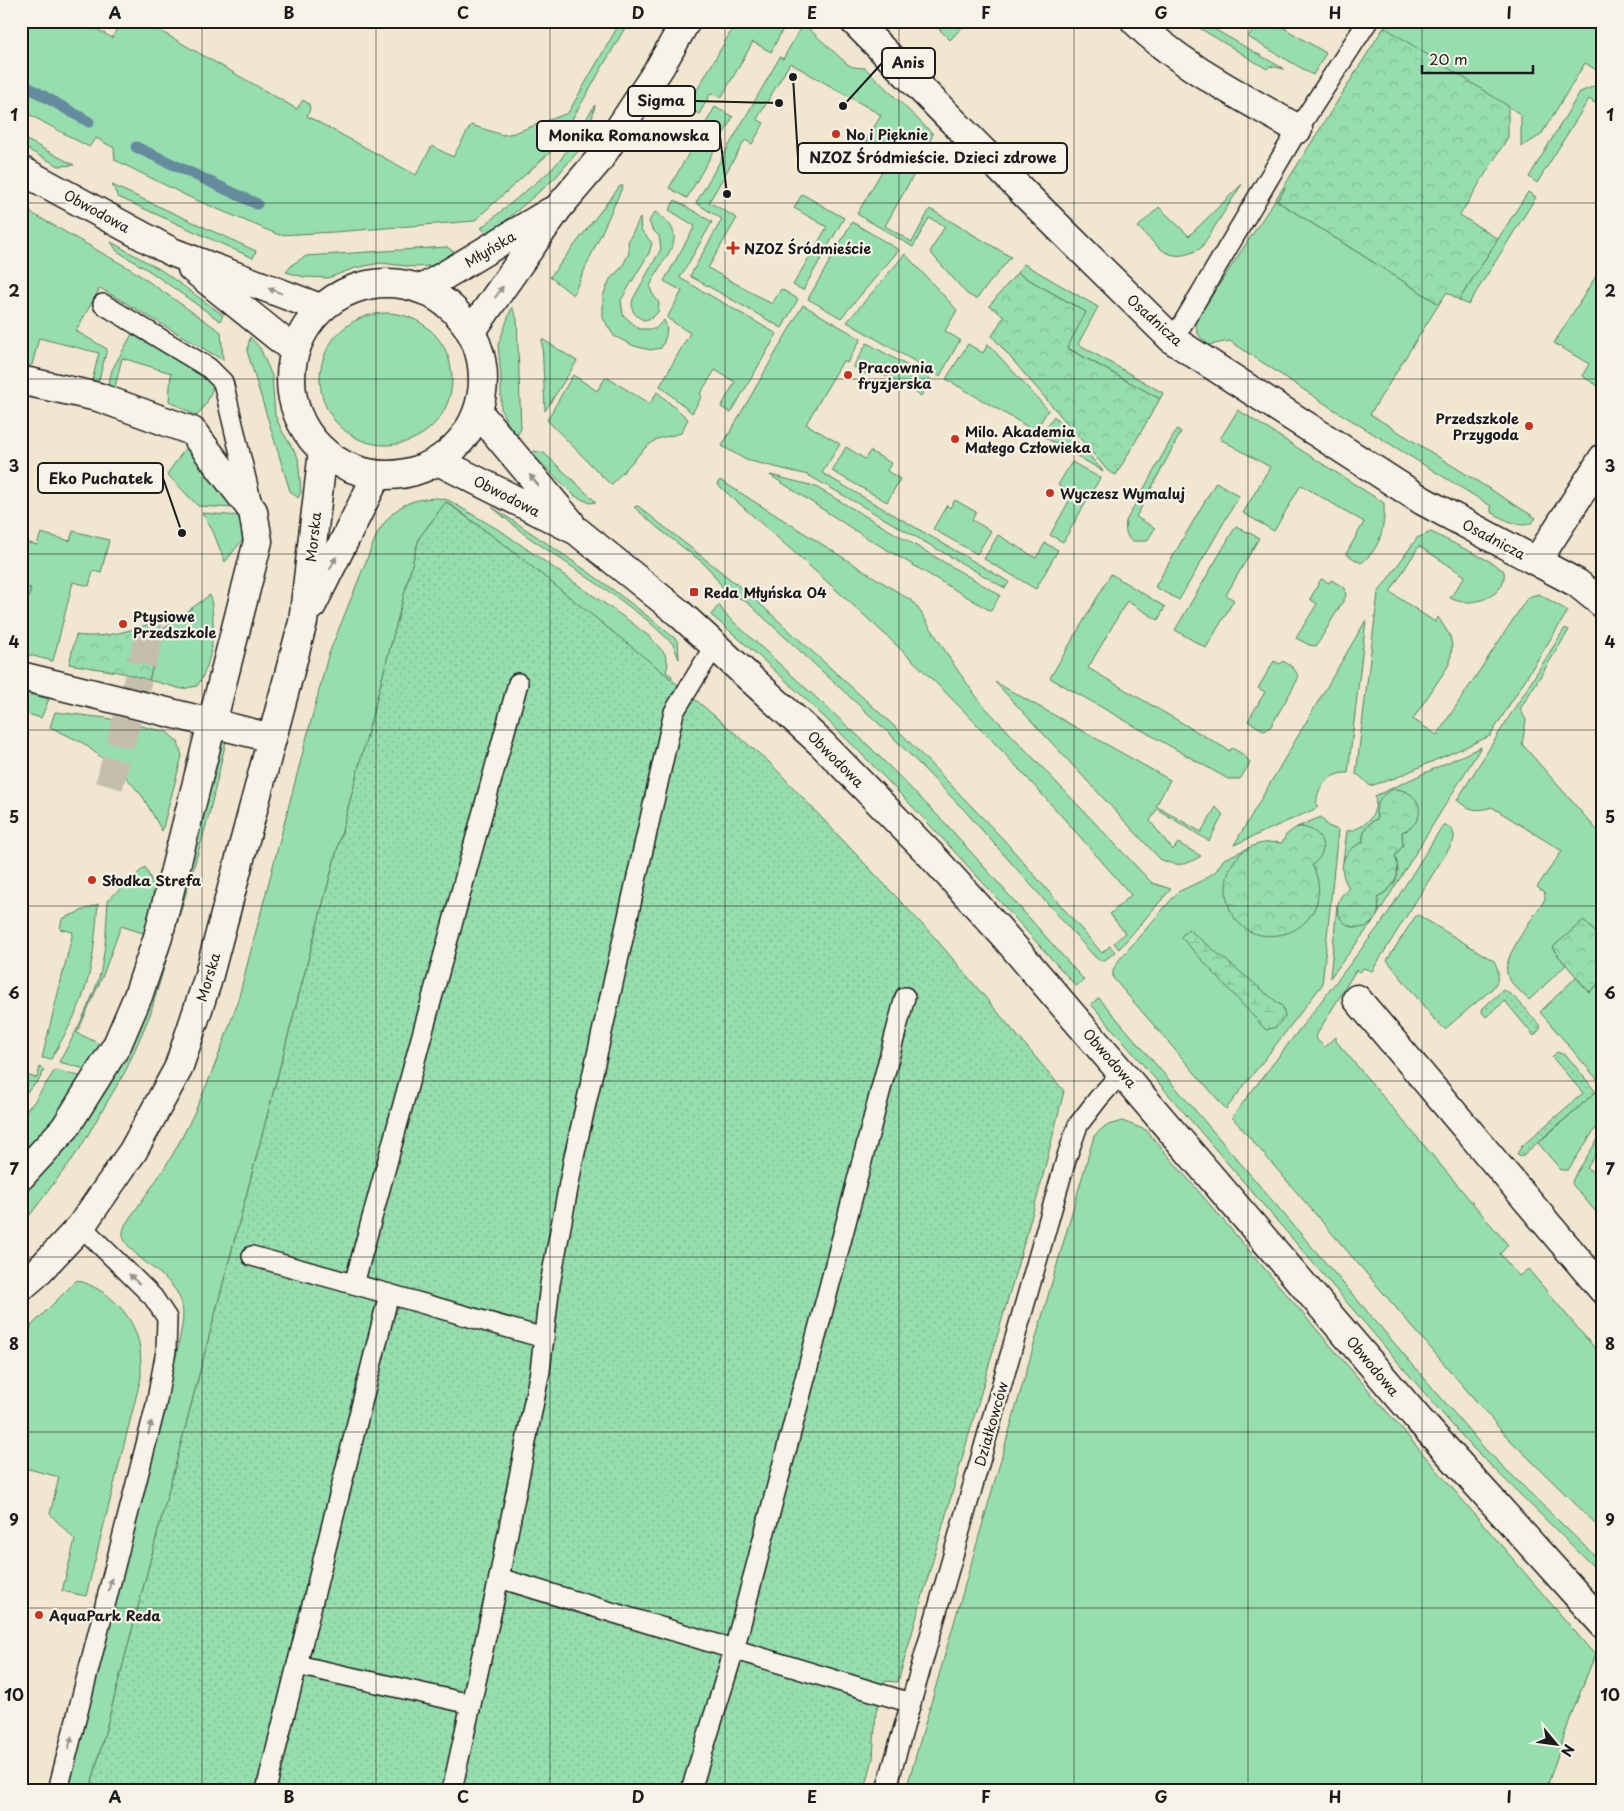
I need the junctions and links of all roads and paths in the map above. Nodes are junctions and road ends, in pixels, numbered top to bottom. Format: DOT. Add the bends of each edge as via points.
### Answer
graph roads {
  1 [pos="686,21"];
  2 [pos="854,21"];
  3 [pos="1135,21"];
  4 [pos="1368,21"];
  5 [pos="1298,129"];
  6 [pos="21,170"];
  7 [pos="558,208"];
  8 [pos="172,252"];
  9 [pos="422,289"];
  10 [pos="103,304"];
  11 [pos="320,308"];
  12 [pos="471,332"];
  13 [pos="1173,340"];
  14 [pos="294,350"];
  15 [pos="21,384"];
  16 [pos="478,412"];
  17 [pos="323,451"];
  18 [pos="1603,458"];
  19 [pos="438,461"];
  20 [pos="377,475"];
  21 [pos="253,510"];
  22 [pos="577,531"];
  23 [pos="1537,561"];
  24 [pos="1603,604"];
  25 [pos="303,622"];
  26 [pos="715,645"];
  27 [pos="21,676"];
  28 [pos="518,684"];
  29 [pos="212,723"];
  30 [pos="272,738"];
  31 [pos="905,997"];
  32 [pos="1357,999"];
  33 [pos="1122,1072"];
  34 [pos="21,1176"];
  35 [pos="80,1226"];
  36 [pos="252,1256"];
  37 [pos="354,1284"];
  38 [pos="21,1287"];
  39 [pos="1603,1290"];
  40 [pos="389,1294"];
  41 [pos="544,1338"];
  42 [pos="499,1578"];
  43 [pos="1603,1624"];
  44 [pos="734,1650"];
  45 [pos="297,1665"];
  46 [pos="911,1703"];
  47 [pos="471,1704"];
  48 [pos="58,1790"];
  49 [pos="266,1790"];
  50 [pos="452,1790"];
  51 [pos="691,1790"];
  52 [pos="886,1790"];
  1 -- 7 [label="main road, Młyńska" via="598,161"];
  2 -- 13 [label="main road, Osadnicza"];
  3 -- 5 [label="main road" via="1152,38 1203,73"];
  4 -- 5 [label="lane"];
  5 -- 13 [label="lane"];
  6 -- 8 [label="main road, Obwodowa"];
  7 -- 9 [label="main road, Młyńska"];
  12 -- 7 [label="main road, Młyńska, one-way"];
  11 -- 8 [label="main road, Obwodowa, one-way"];
  8 -- 14 [label="main road, Obwodowa"];
  9 -- 11 [label="main road" via="386,282 351,289"];
  9 -- 12 [label="main road" via="450,306"];
  10 -- 21 [label="lane" via="209,368 223,382"];
  11 -- 14 [label="main road" via="304,328"];
  12 -- 16 [label="main road" via="483,372"];
  13 -- 23 [label="main road, Osadnicza" via="1423,501"];
  14 -- 17 [label="main road" via="290,386 300,422"];
  15 -- 21 [label="main road" via="28,382 98,397 192,431"];
  16 -- 19 [label="main road" via="462,440"];
  22 -- 16 [label="main road, Obwodowa, one-way"];
  17 -- 20 [label="main road" via="348,468"];
  17 -- 25 [label="main road, Morska"];
  18 -- 23 [label="main road"];
  19 -- 20 [label="main road" via="398,475"];
  19 -- 22 [label="main road, Obwodowa"];
  25 -- 20 [label="main road, Morska, one-way"];
  21 -- 29 [label="main road" via="258,541"];
  22 -- 26 [label="main road, Obwodowa"];
  23 -- 24 [label="main road, Osadnicza" via="1577,583"];
  25 -- 30 [label="main road, Morska"];
  26 -- 33 [label="main road, Obwodowa" via="822,744 930,854"];
  26 -- 41 [label="lane" via="674,712 574,1157 550,1284"];
  27 -- 29 [label="main road"];
  28 -- 37 [label="lane"];
  29 -- 30 [label="main road"];
  29 -- 34 [label="main road" via="158,937 138,996 117,1045 65,1128"];
  30 -- 35 [label="main road, Morska" via="207,982 178,1069 133,1152"];
  31 -- 44 [label="lane"];
  32 -- 39 [label="main road"];
  33 -- 43 [label="main road, Obwodowa" via="1420,1421"];
  33 -- 46 [label="lane, Działkowców" via="1078,1126 1067,1156"];
  35 -- 38 [label="main road, Morska"];
  48 -- 35 [label="lane, one-way" via="156,1405 166,1352 167,1318 153,1297"];
  36 -- 37 [label="lane"];
  37 -- 40 [label="lane"];
  40 -- 41 [label="lane"];
  40 -- 45 [label="lane"];
  41 -- 42 [label="lane"];
  42 -- 44 [label="lane"];
  42 -- 47 [label="lane"];
  44 -- 46 [label="lane"];
  44 -- 51 [label="lane"];
  45 -- 47 [label="lane"];
  45 -- 49 [label="lane"];
  46 -- 52 [label="lane, Działkowców"];
  47 -- 50 [label="lane"];
}
